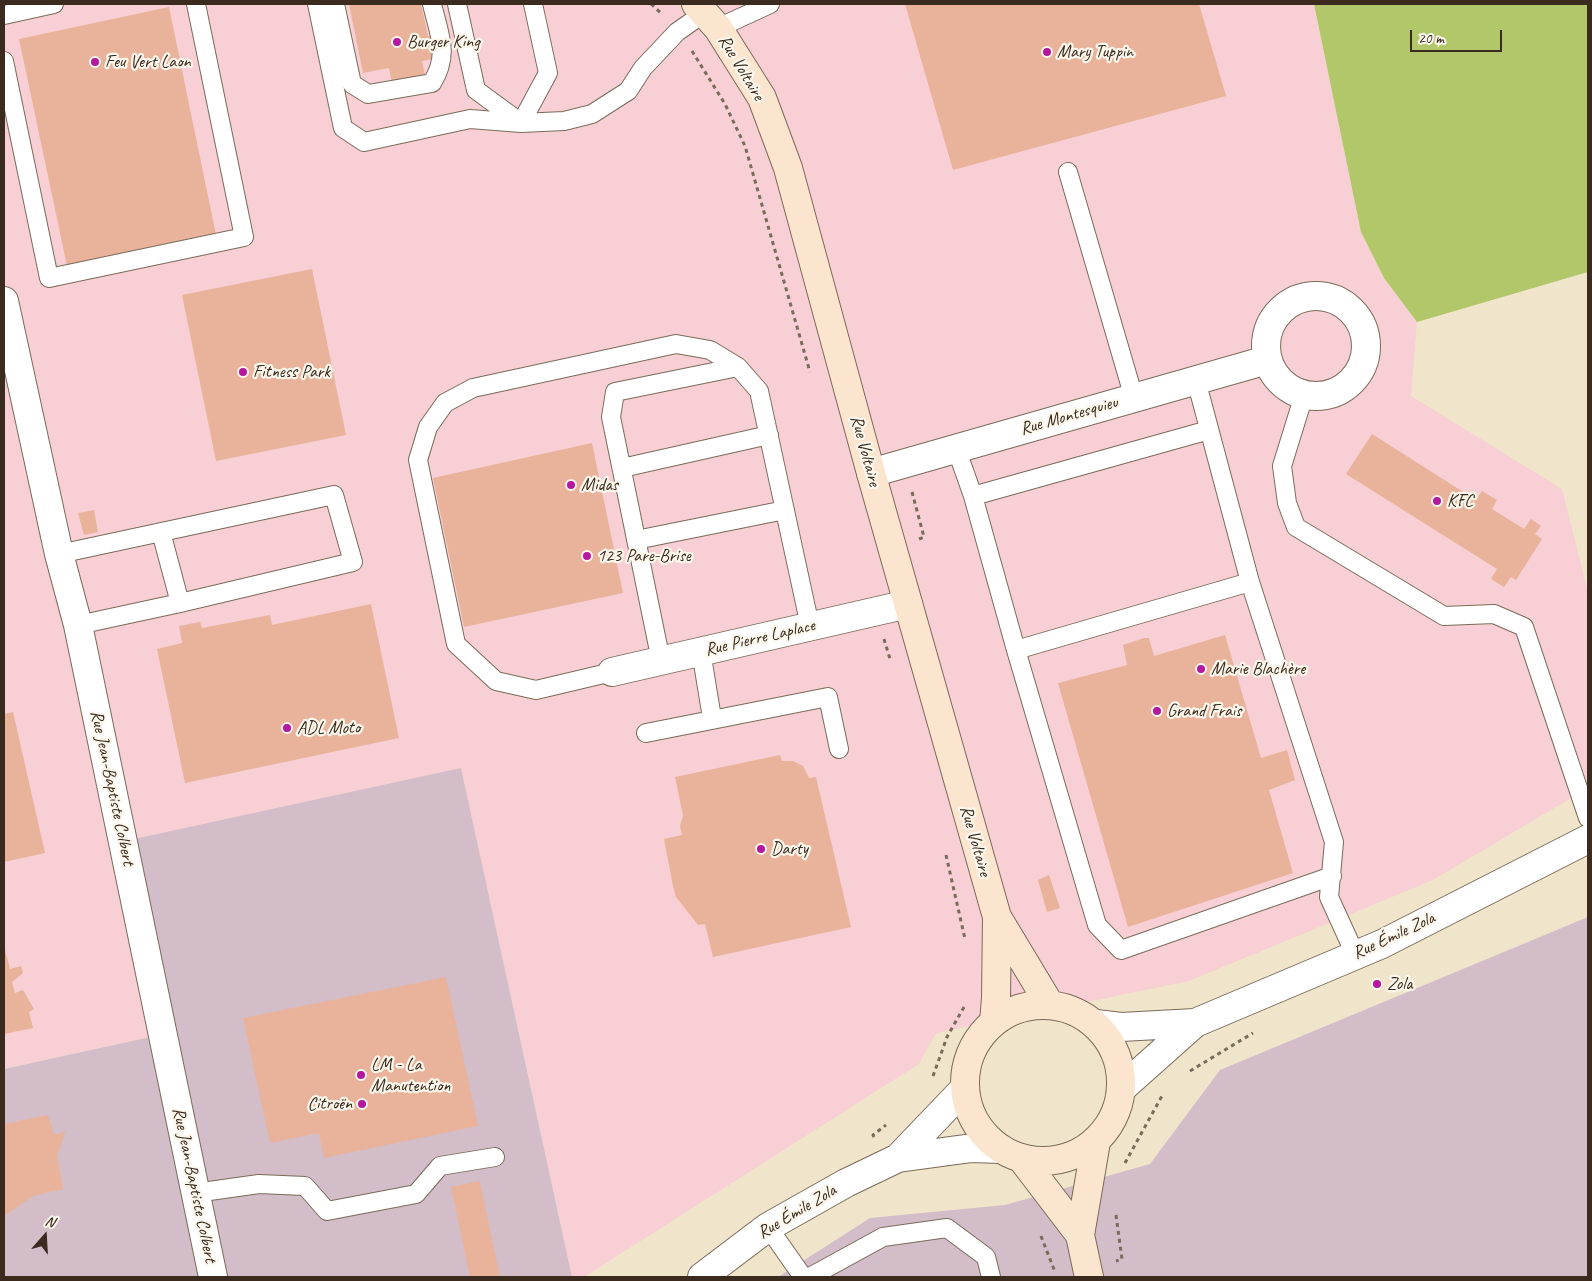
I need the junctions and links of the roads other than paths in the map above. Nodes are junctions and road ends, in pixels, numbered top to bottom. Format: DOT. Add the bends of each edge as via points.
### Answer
graph roads {
  1 [pos="54,4"];
  2 [pos="196,4"];
  3 [pos="317,4"];
  4 [pos="336,4"];
  5 [pos="432,4"];
  6 [pos="457,4"];
  7 [pos="533,4"];
  8 [pos="770,4"];
  9 [pos="4,15"];
  10 [pos="706,15"];
  11 [pos="4,61"];
  12 [pos="521,123"];
  13 [pos="1068,172"];
  14 [pos="4,301"];
  15 [pos="1267,360"];
  16 [pos="738,367"];
  17 [pos="1196,380"];
  18 [pos="1304,395"];
  19 [pos="1134,398"];
  20 [pos="1209,430"];
  21 [pos="769,435"];
  22 [pos="956,448"];
  23 [pos="622,468"];
  24 [pos="871,473"];
  25 [pos="973,496"];
  26 [pos="785,510"];
  27 [pos="161,532"];
  28 [pos="636,540"];
  29 [pos="59,554"];
  30 [pos="1250,582"];
  31 [pos="180,603"];
  32 [pos="908,604"];
  33 [pos="78,625"];
  34 [pos="810,626"];
  35 [pos="1016,650"];
  36 [pos="701,651"];
  37 [pos="661,660"];
  38 [pos="612,672"];
  39 [pos="712,718"];
  40 [pos="646,733"];
  41 [pos="839,749"];
  42 [pos="1588,818"];
  43 [pos="1588,839"];
  44 [pos="1332,876"];
  45 [pos="997,917"];
  46 [pos="1355,954"];
  47 [pos="1050,1005"];
  48 [pos="994,1022"];
  49 [pos="1195,1023"];
  50 [pos="1096,1024"];
  51 [pos="965,1088"];
  52 [pos="1122,1088"];
  53 [pos="1096,1142"];
  54 [pos="888,1151"];
  55 [pos="1012,1154"];
  56 [pos="495,1157"];
  57 [pos="195,1193"];
  58 [pos="768,1227"];
  59 [pos="1080,1235"];
  60 [pos="213,1277"];
  61 [pos="702,1277"];
  62 [pos="803,1277"];
  63 [pos="810,1277"];
  64 [pos="991,1277"];
  65 [pos="1089,1277"];
  1 -- 9 [label="lane"];
  2 -- 11 [label="lane" via="244,237 48,278"];
  3 -- 12 [label="lane" via="343,128 364,142 470,119"];
  4 -- 5 [label="lane" via="352,84 368,94 432,83 440,69 443,49"];
  6 -- 12 [label="lane" via="476,90"];
  7 -- 12 [label="lane" via="548,73"];
  8 -- 10 [label="lane"];
  10 -- 12 [label="lane" via="678,32 643,68 628,91 592,114 564,121"];
  10 -- 24 [label="street, Rue Voltaire" via="762,98 788,168"];
  13 -- 19 [label="lane"];
  14 -- 29 [label="street, Rue Jean-Baptiste Colbert"];
  15 -- 17 [label="street, Rue Montesquieu"];
  15 -- 18 [label="street" via="1275,376 1288,388"];
  15 -- 18 [label="street" via="1268,329 1286,304 1301,297 1317,295 1346,305 1364,331 1366,349 1362,365 1353,381 1338,391 1322,396"];
  16 -- 21 [label="lane" via="759,391"];
  16 -- 23 [label="lane" via="615,392 611,417"];
  16 -- 38 [label="lane" via="710,350 676,344 473,388 445,403 428,427 418,460 456,644 496,681 536,690"];
  17 -- 19 [label="street, Rue Montesquieu"];
  17 -- 20 [label="lane"];
  18 -- 42 [label="lane" via="1282,466 1287,503 1296,527 1444,616 1494,614 1524,627"];
  19 -- 22 [label="street, Rue Montesquieu"];
  20 -- 25 [label="lane"];
  20 -- 30 [label="lane"];
  21 -- 23 [label="lane"];
  21 -- 26 [label="lane"];
  22 -- 24 [label="street, Rue Montesquieu"];
  22 -- 25 [label="lane"];
  23 -- 28 [label="lane"];
  24 -- 32 [label="street, Rue Voltaire"];
  25 -- 35 [label="lane"];
  26 -- 28 [label="lane"];
  26 -- 34 [label="lane"];
  27 -- 29 [label="lane"];
  27 -- 31 [label="lane"];
  27 -- 31 [label="lane" via="334,495 353,562"];
  28 -- 37 [label="lane"];
  29 -- 33 [label="street, Rue Jean-Baptiste Colbert"];
  30 -- 35 [label="lane"];
  30 -- 44 [label="lane" via="1334,842"];
  31 -- 33 [label="lane"];
  32 -- 34 [label="street, Rue Pierre Laplace"];
  32 -- 45 [label="street, Rue Voltaire"];
  33 -- 57 [label="street, Rue Jean-Baptiste Colbert"];
  34 -- 36 [label="street, Rue Pierre Laplace"];
  35 -- 44 [label="lane" via="1097,925 1121,950"];
  36 -- 37 [label="street, Rue Pierre Laplace"];
  36 -- 39 [label="lane"];
  37 -- 38 [label="street, Rue Pierre Laplace"];
  39 -- 40 [label="lane"];
  39 -- 41 [label="lane" via="828,697"];
  43 -- 46 [label="street, Rue Émile Zola" via="1382,944"];
  44 -- 46 [label="lane" via="1329,897"];
  45 -- 47 [label="street, Rue Voltaire"];
  45 -- 48 [label="street, Rue Voltaire"];
  46 -- 49 [label="street, Rue Émile Zola"];
  47 -- 48 [label="street" via="1014,1009"];
  47 -- 50 [label="street" via="1072,1009"];
  48 -- 51 [label="street" via="972,1048 964,1076"];
  49 -- 50 [label="street, Rue Émile Zola" via="1121,1027"];
  49 -- 52 [label="street, Rue Émile Zola"];
  50 -- 52 [label="street" via="1120,1061"];
  51 -- 54 [label="street, Rue Émile Zola"];
  51 -- 55 [label="street" via="967,1104 979,1129"];
  52 -- 53 [label="street" via="1116,1114"];
  53 -- 55 [label="street" via="1074,1156 1049,1162"];
  53 -- 59 [label="street"];
  54 -- 55 [label="street, Rue Émile Zola" via="972,1148"];
  54 -- 58 [label="street, Rue Émile Zola" via="846,1183"];
  55 -- 59 [label="street"];
  56 -- 57 [label="lane" via="440,1166 416,1194 328,1211 305,1186 258,1184"];
  57 -- 60 [label="street, Rue Jean-Baptiste Colbert"];
  58 -- 61 [label="street, Rue Émile Zola"];
  58 -- 62 [label="lane"];
  59 -- 65 [label="street"];
  63 -- 64 [label="lane" via="883,1236 947,1228 986,1257"];
}
